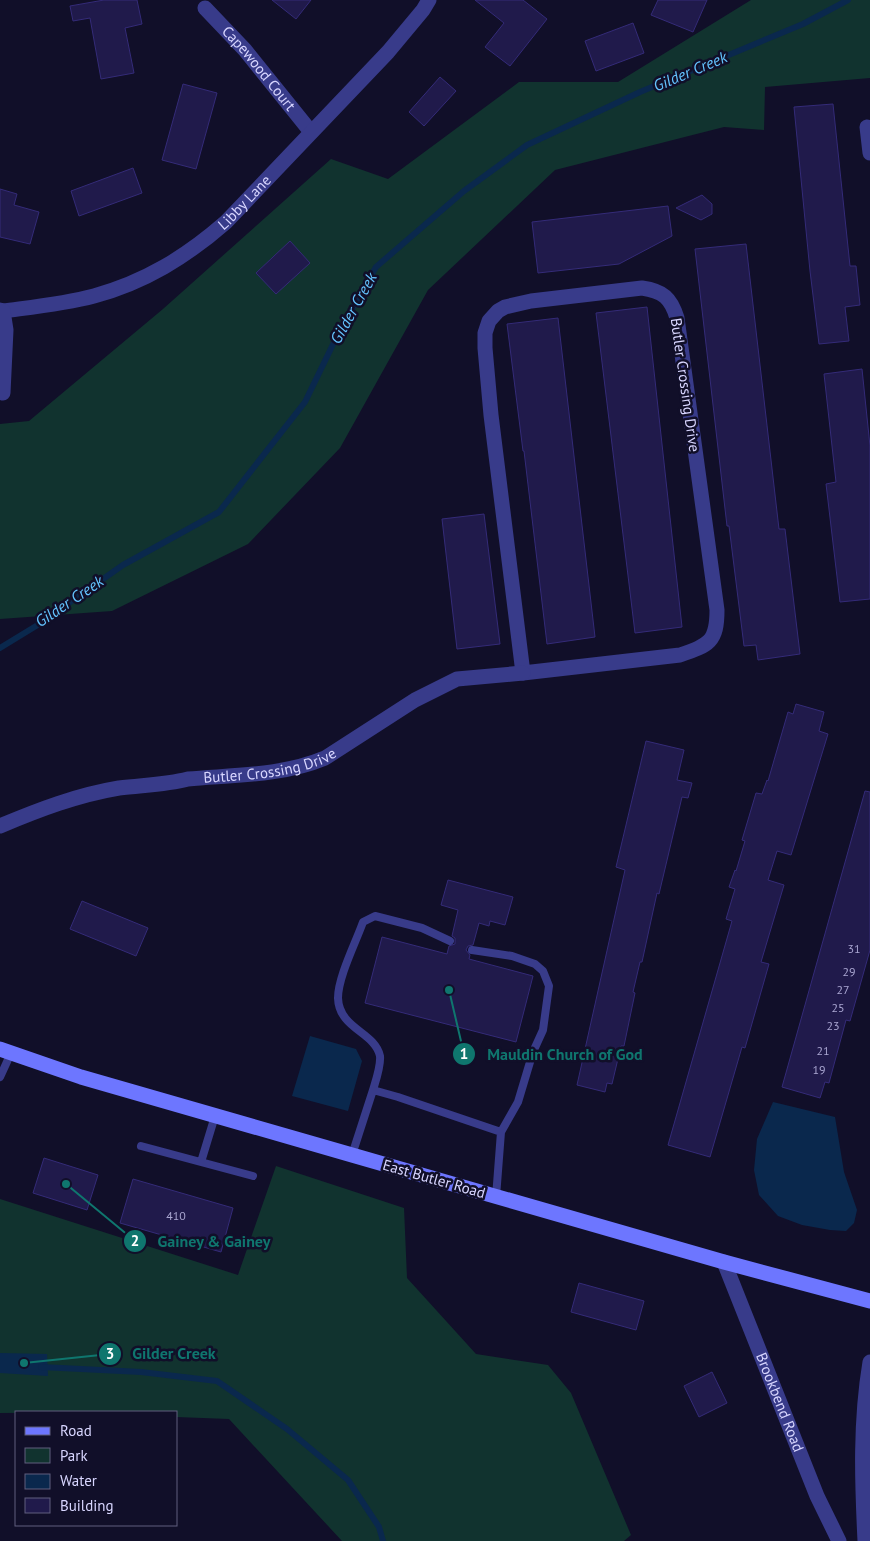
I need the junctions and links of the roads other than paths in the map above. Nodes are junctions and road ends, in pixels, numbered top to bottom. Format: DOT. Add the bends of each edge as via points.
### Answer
graph roads {
  1 [pos="429,0"];
  2 [pos="205,8"];
  3 [pos="867,127"];
  4 [pos="311,132"];
  5 [pos="870,153"];
  6 [pos="1,310"];
  7 [pos="3,392"];
  8 [pos="523,673"];
  9 [pos="0,826"];
  10 [pos="450,941"];
  11 [pos="472,950"];
  12 [pos="5,1051"];
  13 [pos="0,1077"];
  14 [pos="373,1090"];
  15 [pos="215,1116"];
  16 [pos="501,1132"];
  17 [pos="141,1146"];
  18 [pos="352,1156"];
  19 [pos="201,1162"];
  20 [pos="254,1176"];
  21 [pos="496,1197"];
  22 [pos="724,1262"];
  23 [pos="870,1301"];
  24 [pos="870,1362"];
  25 [pos="839,1541"];
  26 [pos="865,1541"];
  1 -- 4 [label="street, Libby Lane" via="388,52"];
  2 -- 4 [label="street, Capewood Court" via="245,50"];
  3 -- 5 [label="street"];
  4 -- 6 [label="street, Libby Lane" via="226,222 168,266 134,283 94,296"];
  6 -- 7 [label="street" via="6,330"];
  8 -- 8 [label="street, Butler Crossing Drive" via="491,415 485,333 490,321 505,307 629,289 656,290 666,297 677,318 717,610 715,634 701,648 680,656"];
  8 -- 9 [label="street, Butler Crossing Drive" via="458,679 415,700 325,758 312,763 273,772 118,788 76,798"];
  10 -- 14 [label="lane" via="422,928 375,916 363,922 338,999 344,1017 373,1043 380,1056"];
  11 -- 16 [label="lane" via="512,956 535,964 543,971 549,986 543,1030 518,1102"];
  12 -- 13 [label="lane"];
  12 -- 15 [label="main road, East Butler Road"];
  14 -- 16 [label="lane"];
  14 -- 18 [label="lane"];
  15 -- 18 [label="main road, East Butler Road"];
  15 -- 19 [label="lane"];
  16 -- 21 [label="lane"];
  17 -- 19 [label="lane"];
  18 -- 21 [label="main road, East Butler Road"];
  19 -- 20 [label="lane"];
  21 -- 22 [label="main road, East Butler Road"];
  22 -- 23 [label="main road, East Butler Road"];
  22 -- 25 [label="street, Brookbend Road" via="817,1496"];
  24 -- 26 [label="street" via="862,1438"];
}
